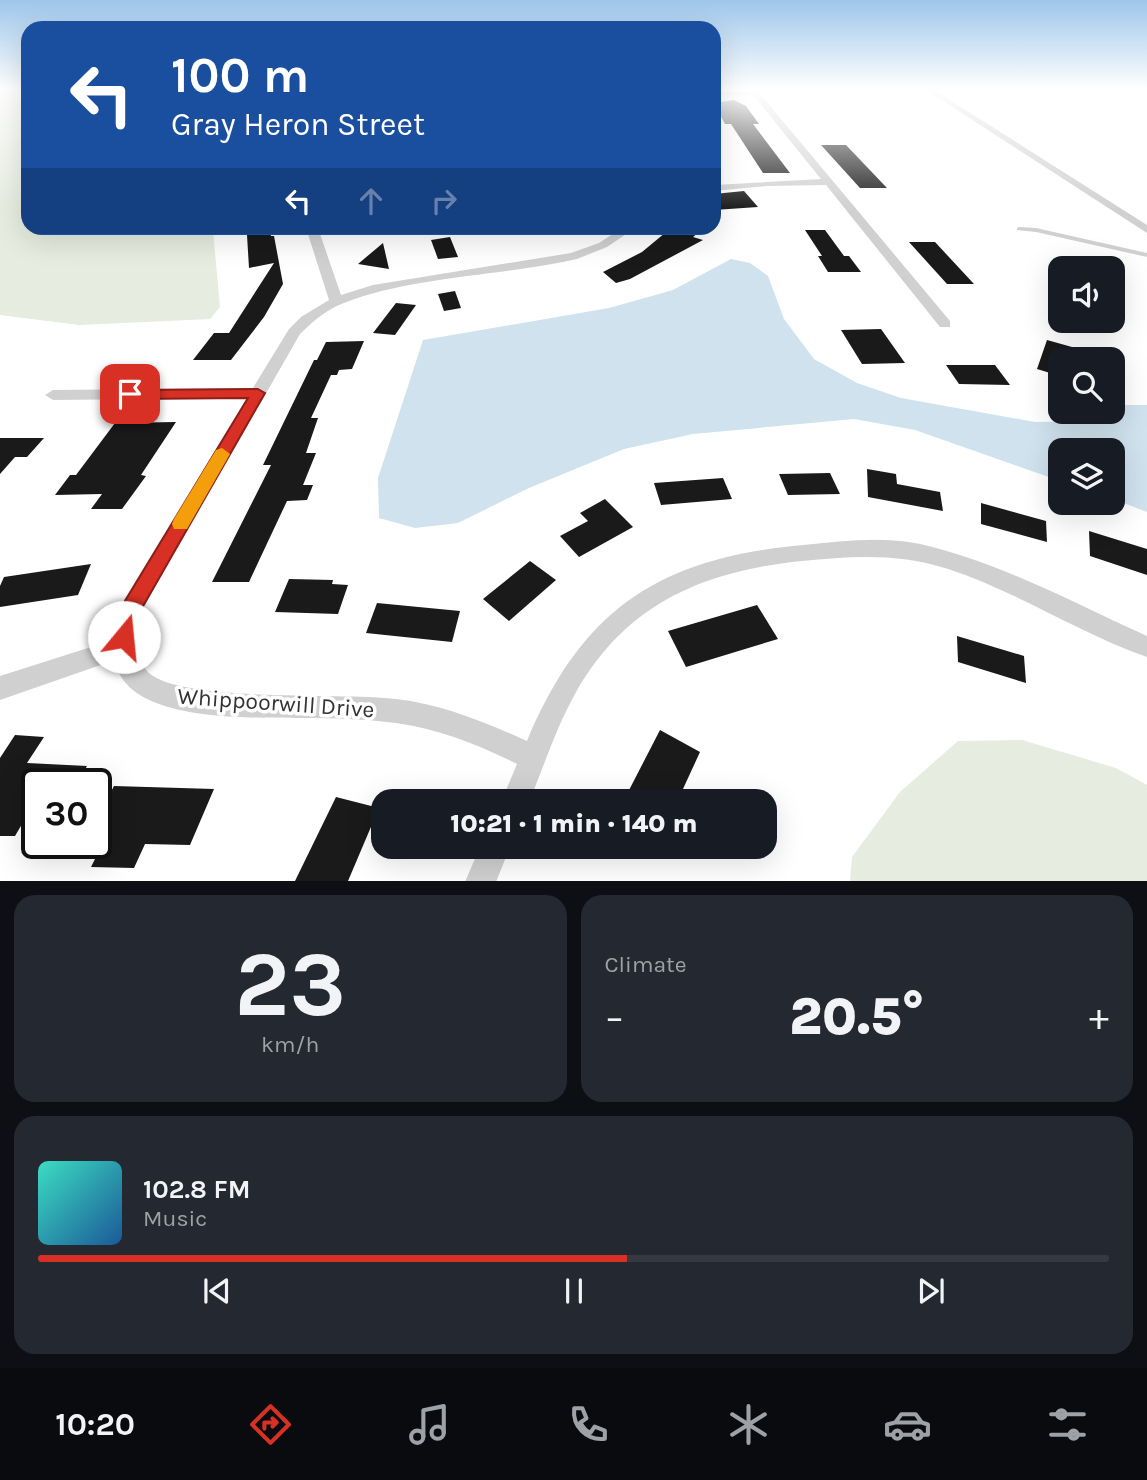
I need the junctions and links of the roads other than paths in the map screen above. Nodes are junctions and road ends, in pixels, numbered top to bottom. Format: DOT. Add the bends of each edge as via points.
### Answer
graph roads {
  1 [pos="785,129"];
  2 [pos="990,129"];
  3 [pos="828,182"];
  4 [pos="721,187"];
  5 [pos="1019,229"];
  6 [pos="1147,230"];
  7 [pos="314,235"];
  8 [pos="618,235"];
  9 [pos="1147,255"];
  10 [pos="336,301"];
  11 [pos="944,324"];
  12 [pos="258,393"];
  13 [pos="53,395"];
  14 [pos="125,646"];
  15 [pos="1147,647"];
  16 [pos="0,688"];
  17 [pos="533,758"];
  18 [pos="520,789"];
  19 [pos="490,859"];
  20 [pos="480,881"];
  1 -- 3 [label="street"];
  2 -- 6 [label="street"];
  3 -- 4 [label="street"];
  3 -- 11 [label="street"];
  5 -- 9 [label="lane"];
  7 -- 10 [label="street"];
  8 -- 10 [label="street" via="573,256 373,289"];
  10 -- 12 [label="street" via="294,332"];
  12 -- 13 [label="street"];
  12 -- 14 [label="street" via="132,607"];
  14 -- 16 [label="street"];
  14 -- 17 [label="street, Whippoorwill Drive" via="136,677 160,695 177,700 398,711 483,735"];
  15 -- 17 [label="street" via="973,569 919,552 869,547 747,558 673,583 611,627 585,656 564,691"];
  17 -- 18 [label="street"];
  19 -- 20 [label="street"];
}
